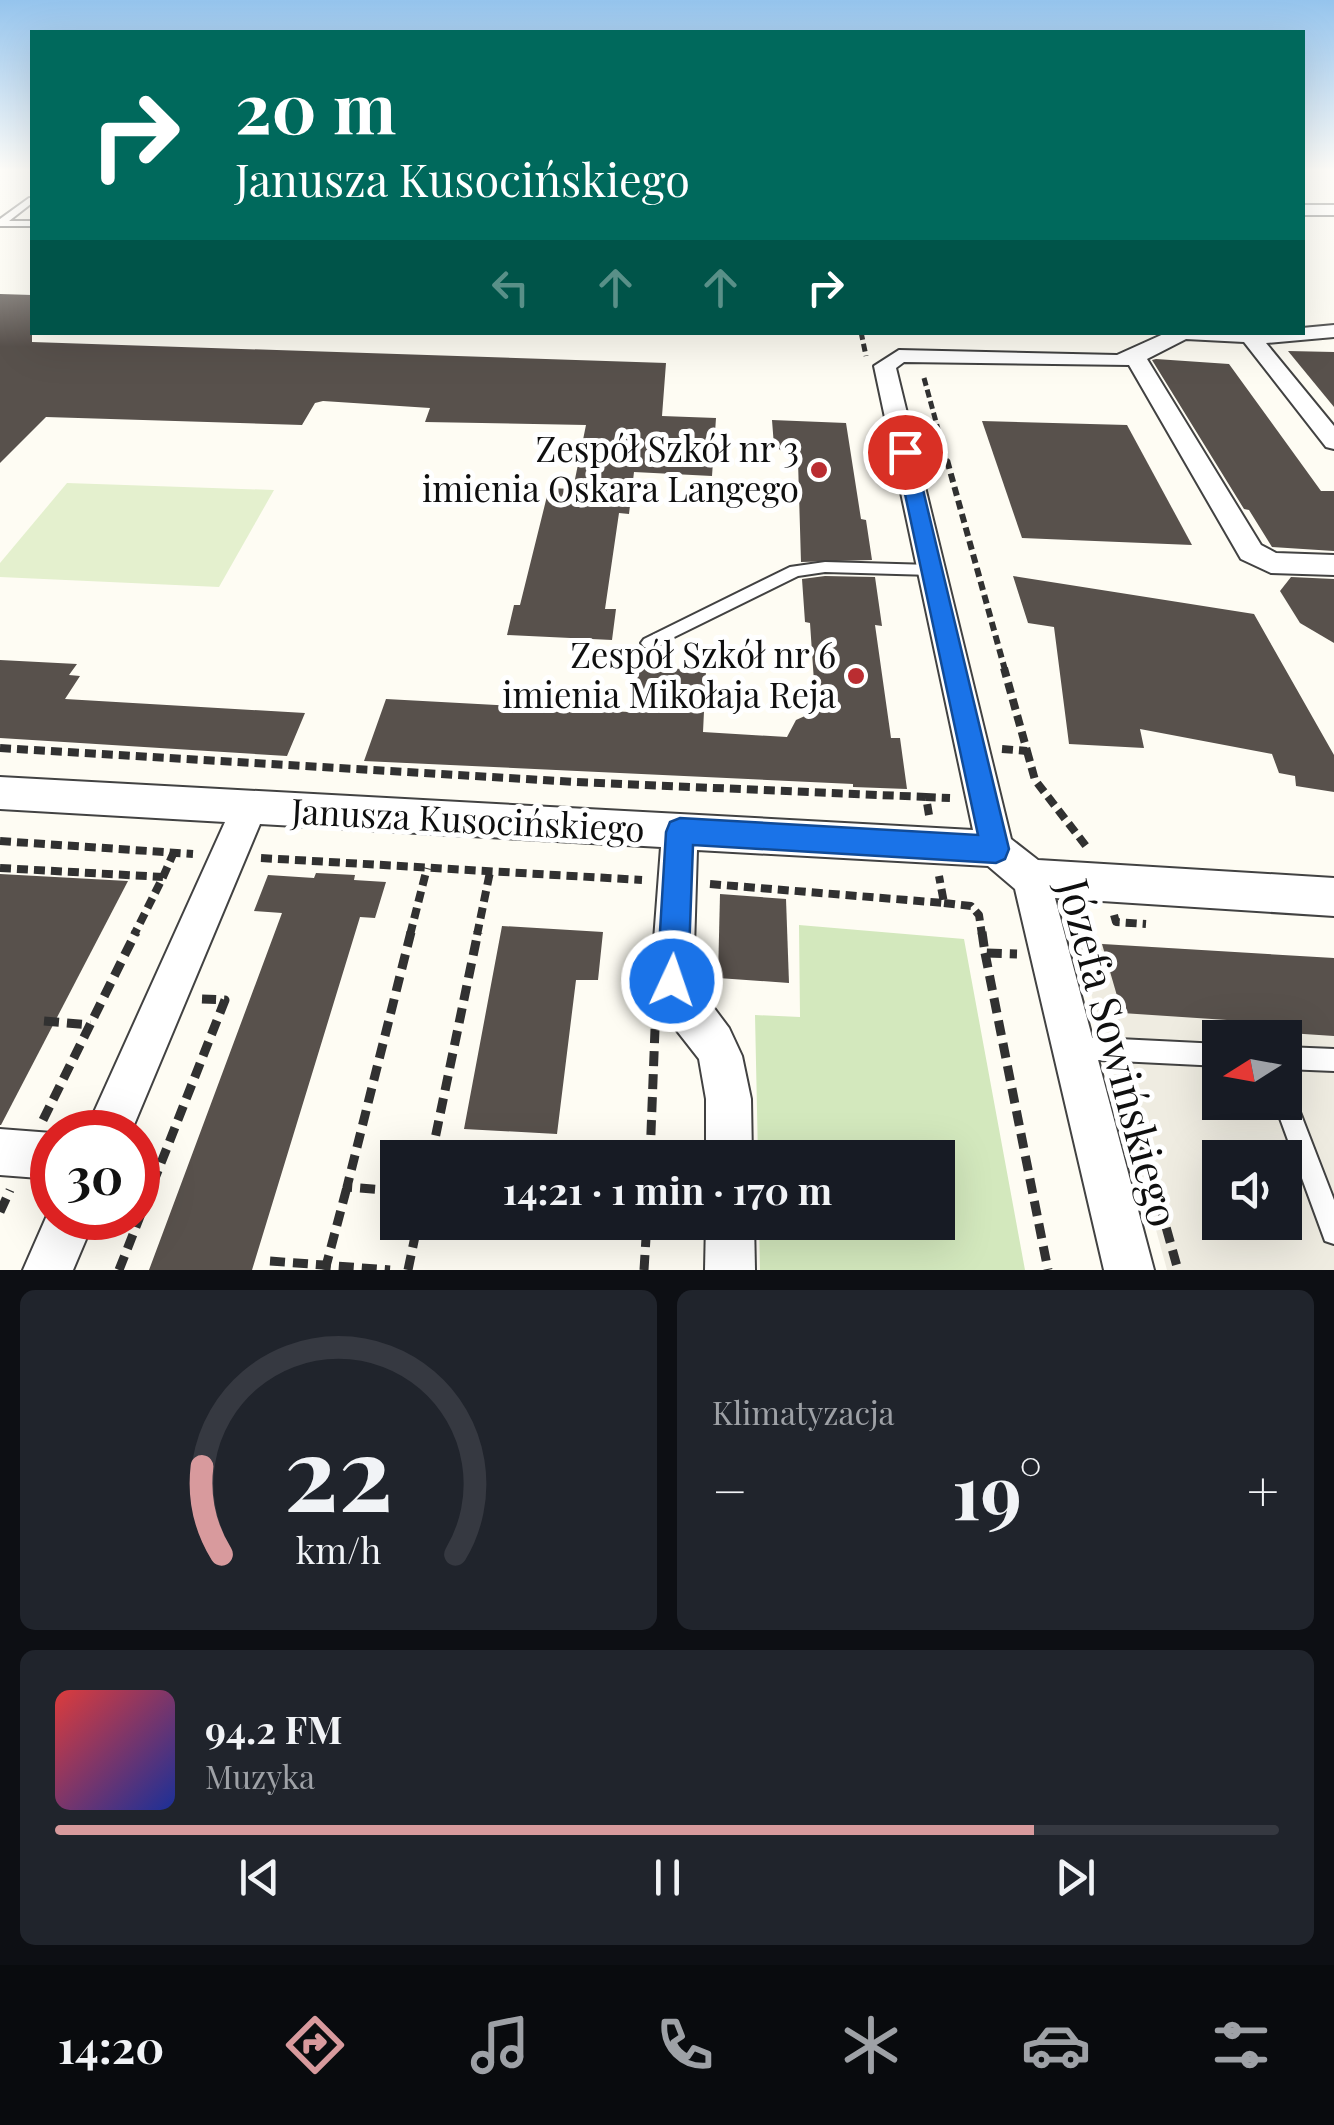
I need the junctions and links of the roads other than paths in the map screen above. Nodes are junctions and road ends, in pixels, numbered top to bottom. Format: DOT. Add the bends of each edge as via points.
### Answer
graph roads {
  1 [pos="1334,331"];
  2 [pos="1305,333"];
  3 [pos="895,335"];
  4 [pos="1177,335"];
  5 [pos="1233,335"];
  6 [pos="1267,335"];
  7 [pos="1250,336"];
  8 [pos="909,357"];
  9 [pos="1135,357"];
  10 [pos="1334,442"];
  11 [pos="1334,566"];
  12 [pos="932,570"];
  13 [pos="648,643"];
  14 [pos="0,792"];
  15 [pos="248,808"];
  16 [pos="680,832"];
  17 [pos="996,849"];
  18 [pos="1030,878"];
  19 [pos="1334,897"];
  20 [pos="1074,1048"];
  21 [pos="1202,1054"];
  22 [pos="1302,1059"];
  23 [pos="1334,1060"];
  24 [pos="117,1110"];
  25 [pos="1292,1120"];
  26 [pos="729,1140"];
  27 [pos="1334,1232"];
  28 [pos="61,1240"];
  29 [pos="730,1240"];
  30 [pos="48,1270"];
  31 [pos="730,1270"];
  32 [pos="1129,1270"];
  1 -- 2 [label="street"];
  3 -- 8 [label="street"];
  4 -- 9 [label="street"];
  5 -- 7 [label="street"];
  6 -- 7 [label="street"];
  7 -- 10 [label="street"];
  8 -- 9 [label="street"];
  8 -- 12 [label="street" via="908,392 894,404"];
  9 -- 11 [label="street" via="1255,556"];
  12 -- 13 [label="lane" via="796,571"];
  12 -- 17 [label="street"];
  14 -- 15 [label="street, Janusza Kusocińskiego"];
  15 -- 16 [label="street, Janusza Kusocińskiego"];
  15 -- 24 [label="street"];
  16 -- 17 [label="street, Janusza Kusocińskiego"];
  16 -- 26 [label="street" via="672,981 681,1006 715,1046 728,1080"];
  17 -- 18 [label="street, Józefa Sowińskiego"];
  18 -- 19 [label="street"];
  18 -- 20 [label="street, Józefa Sowińskiego"];
  20 -- 21 [label="lane"];
  20 -- 32 [label="street, Józefa Sowińskiego"];
  22 -- 23 [label="lane"];
  25 -- 27 [label="lane"];
  28 -- 30 [label="street"];
  29 -- 31 [label="street"];
}
